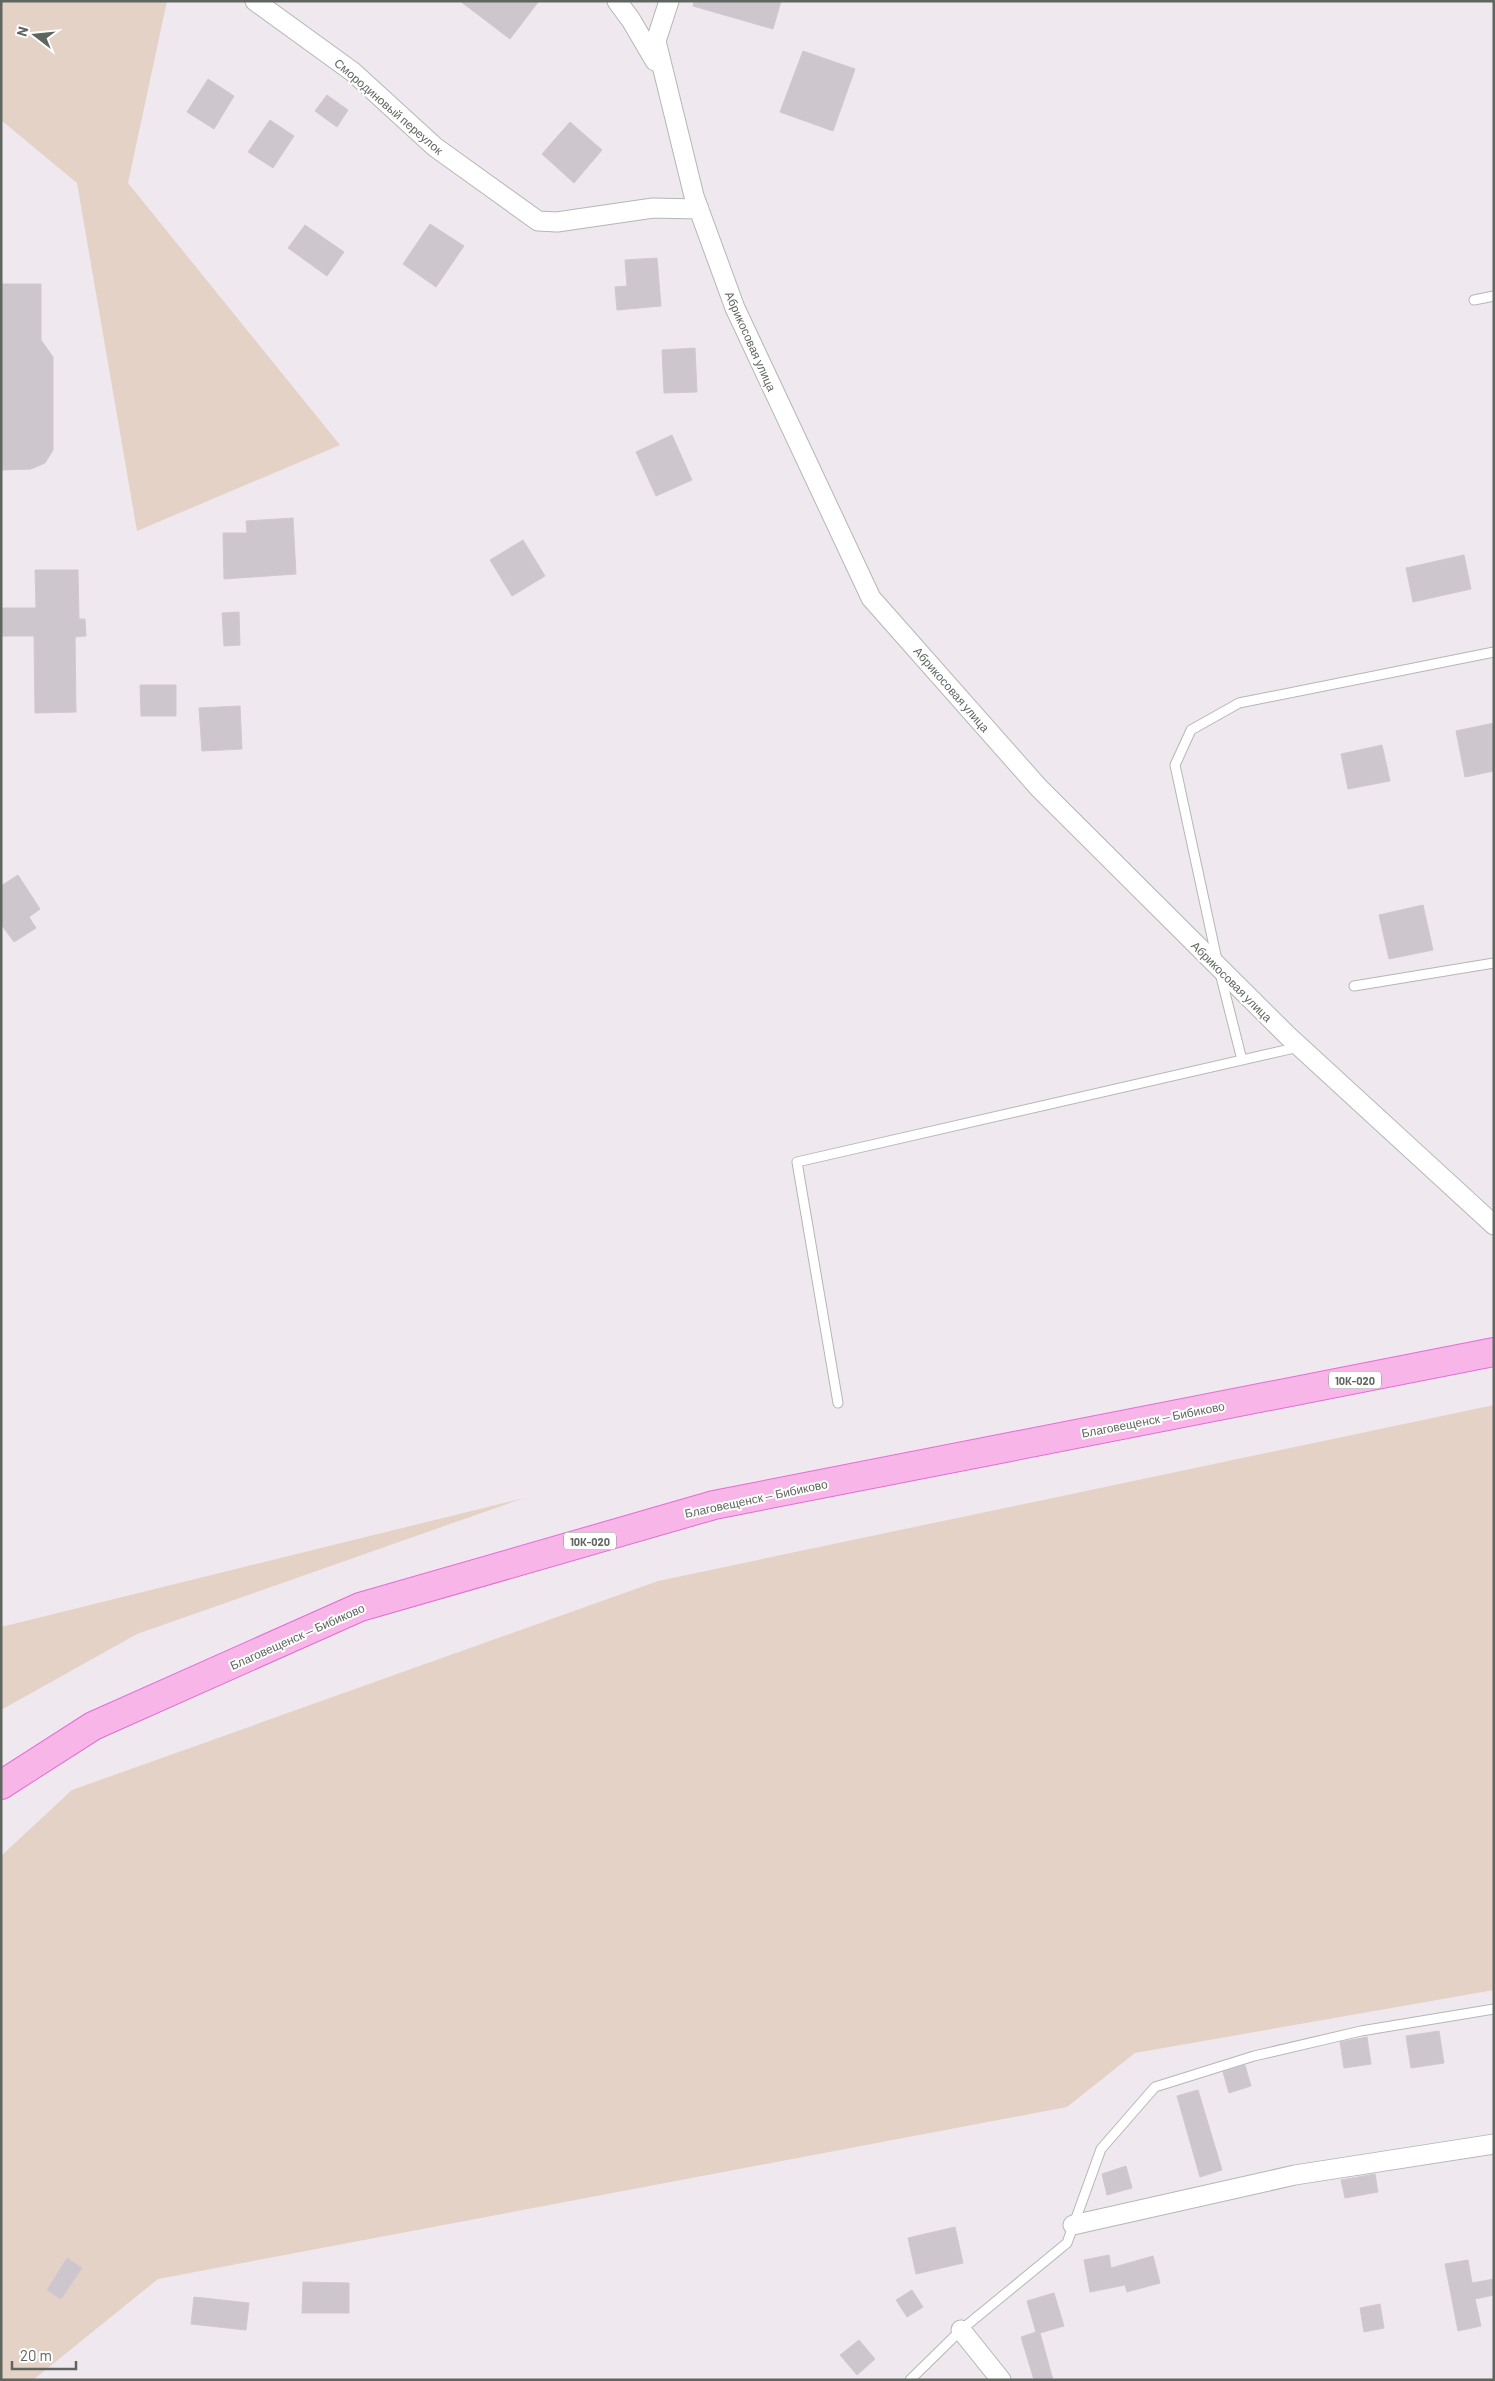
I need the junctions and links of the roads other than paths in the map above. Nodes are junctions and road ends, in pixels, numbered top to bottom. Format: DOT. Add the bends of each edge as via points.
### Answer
graph roads {
  1 [pos="255,1"];
  2 [pos="617,1"];
  3 [pos="669,1"];
  4 [pos="665,78"];
  5 [pos="699,209"];
  6 [pos="1494,296"];
  7 [pos="1474,300"];
  8 [pos="1494,652"];
  9 [pos="1494,963"];
  10 [pos="1218,966"];
  11 [pos="1354,986"];
  12 [pos="1300,1046"];
  13 [pos="1242,1060"];
  14 [pos="1494,1225"];
  15 [pos="1494,1352"];
  16 [pos="838,1403"];
  17 [pos="1,1785"];
  18 [pos="1494,2009"];
  19 [pos="1494,2144"];
  20 [pos="1073,2225"];
  21 [pos="961,2330"];
  22 [pos="910,2380"];
  23 [pos="1001,2380"];
  1 -- 5 [label="street, Смородиновый переулок" via="353,72 435,147 538,220 557,222 653,208"];
  2 -- 4 [label="street" via="632,20"];
  3 -- 4 [label="street, Абрикосовая улица" via="656,41"];
  4 -- 5 [label="street, Абрикосовая улица"];
  5 -- 10 [label="street, Абрикосовая улица" via="735,308 871,598 1039,788"];
  6 -- 7 [label="lane"];
  8 -- 10 [label="lane" via="1239,703 1191,730 1175,765"];
  9 -- 11 [label="lane"];
  10 -- 12 [label="street, Абрикосовая улица"];
  10 -- 13 [label="lane"];
  12 -- 13 [label="lane"];
  12 -- 14 [label="street, Абрикосовая улица"];
  13 -- 16 [label="lane" via="797,1162"];
  15 -- 17 [label="main road, Благовещенск — Бибиково / 10К-020" via="714,1505 360,1607 93,1726"];
  18 -- 20 [label="lane" via="1361,2031 1254,2056 1156,2087 1101,2149"];
  19 -- 20 [label="street" via="1295,2175"];
  20 -- 21 [label="lane" via="1066,2243"];
  21 -- 22 [label="lane"];
  21 -- 23 [label="street"];
}
